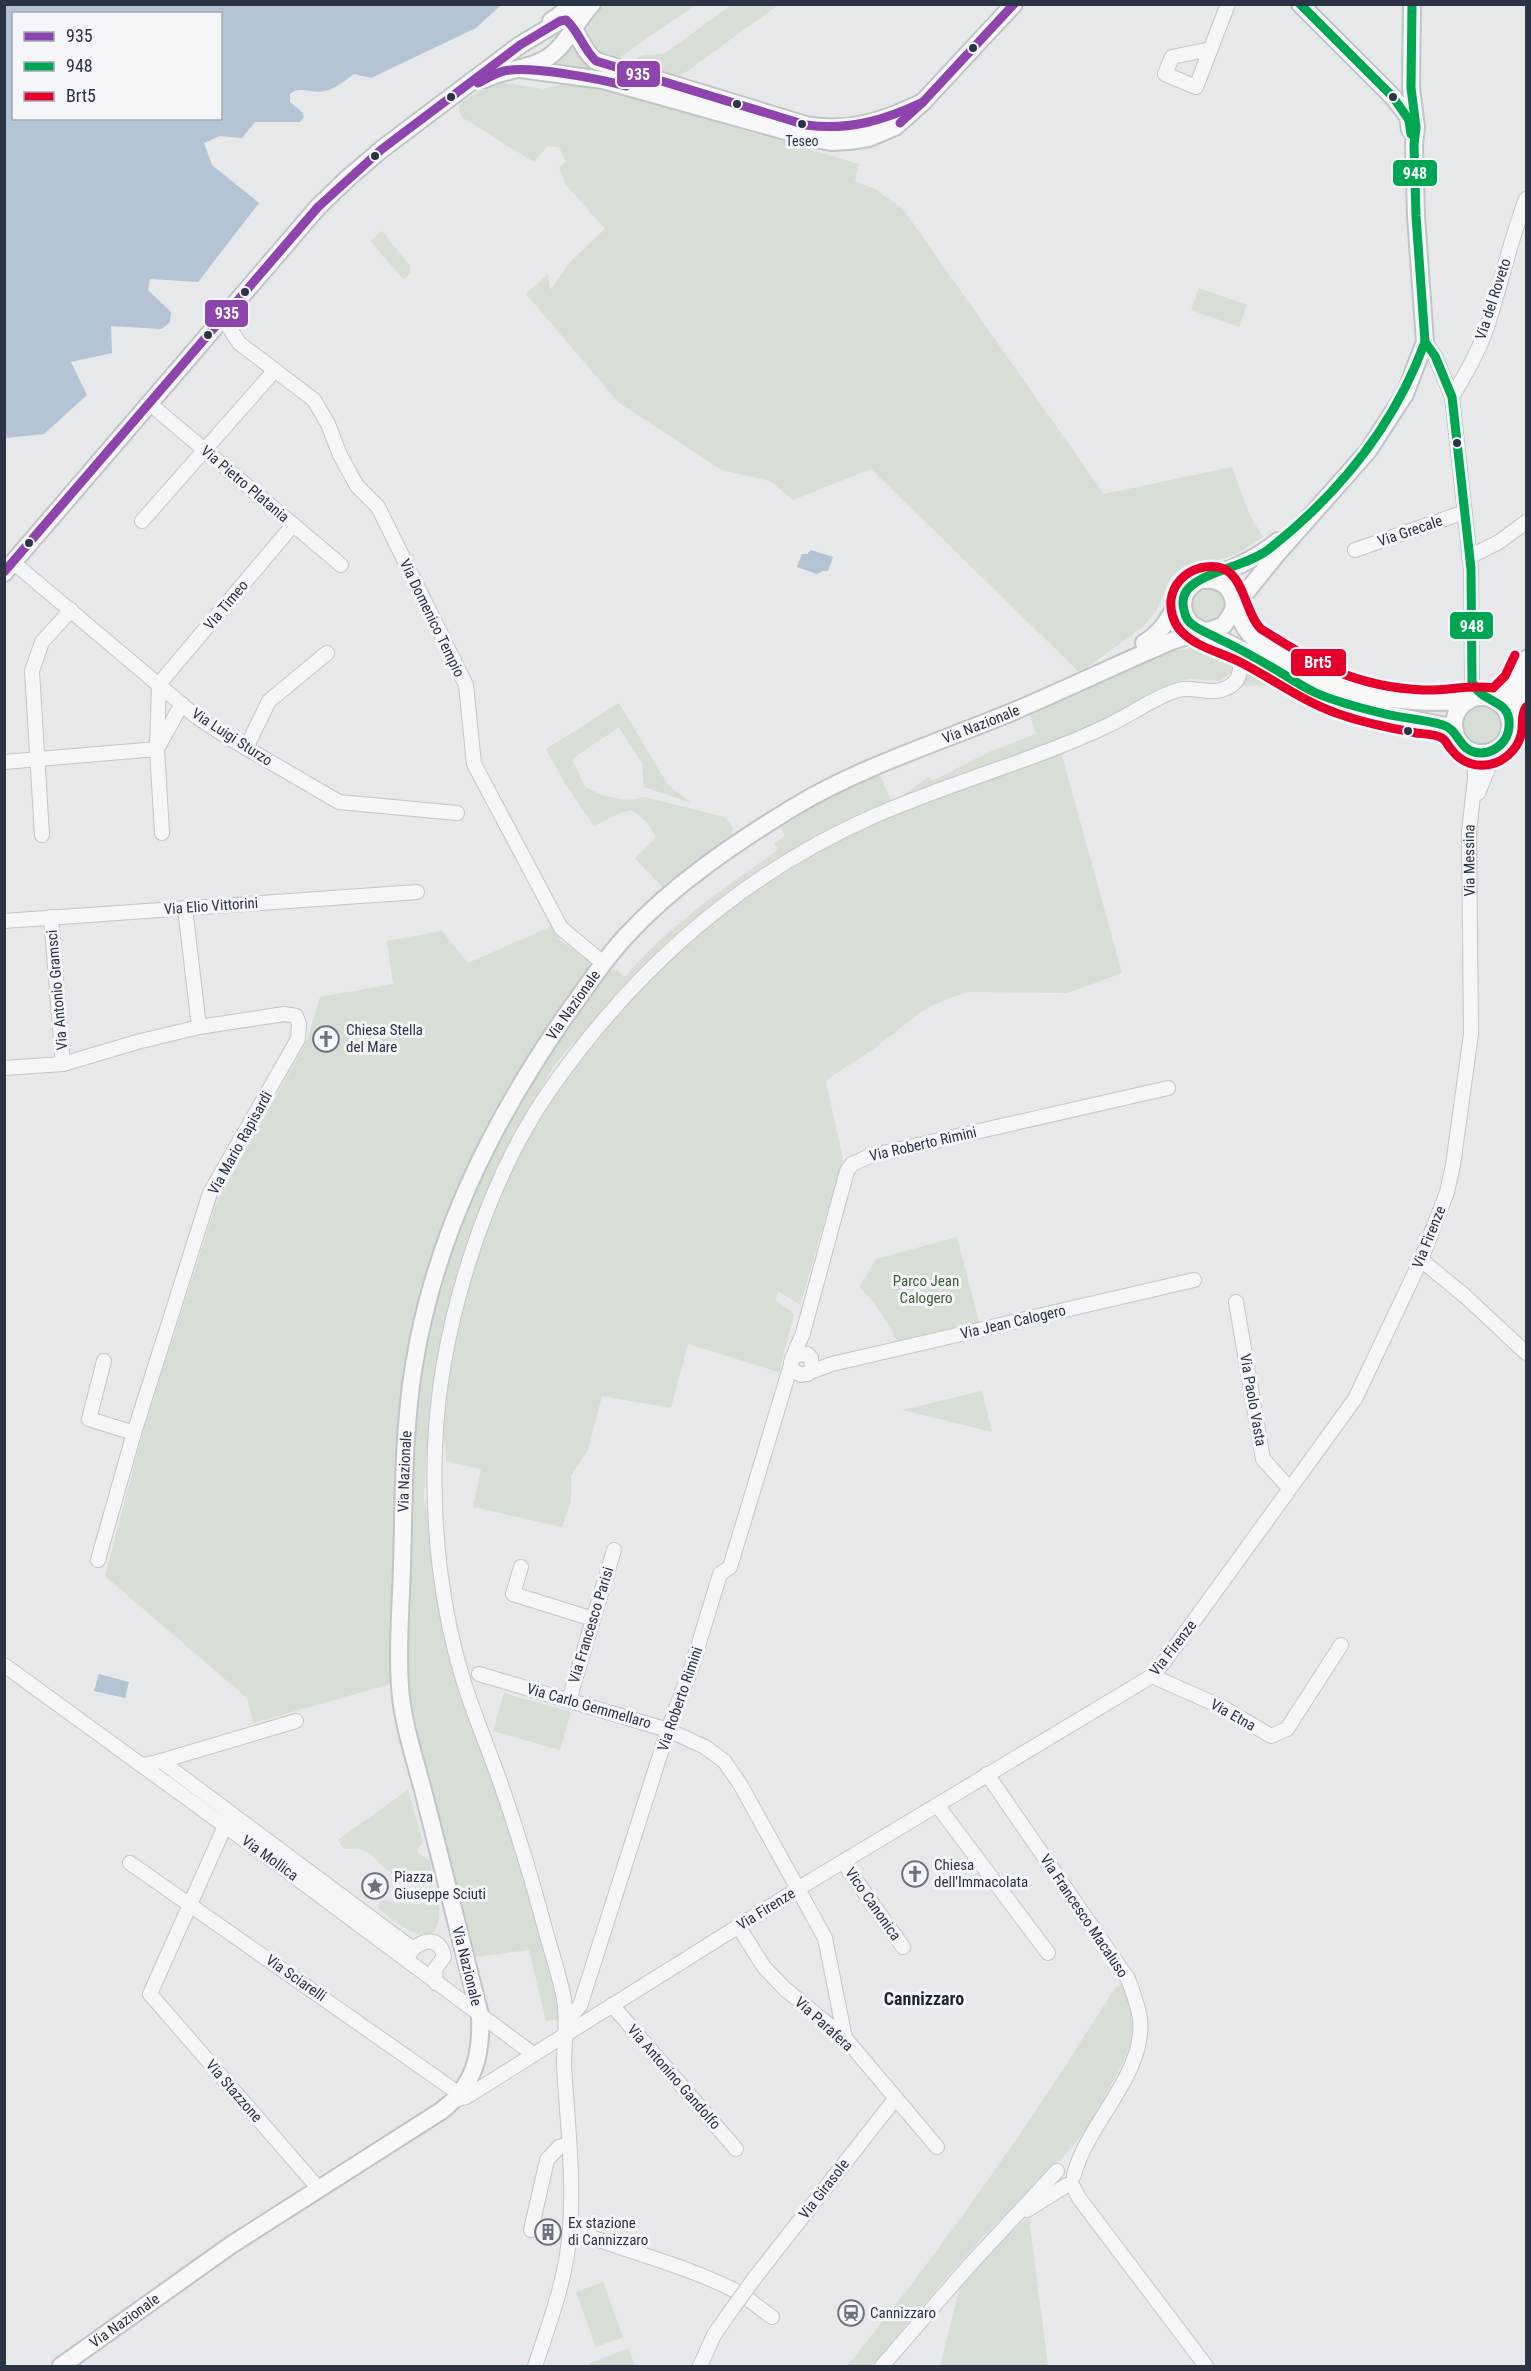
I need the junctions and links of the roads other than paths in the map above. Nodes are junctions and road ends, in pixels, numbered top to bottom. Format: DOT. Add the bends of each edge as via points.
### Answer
graph roads {
  1 [pos="1014,4"];
  2 [pos="1228,4"];
  3 [pos="1300,4"];
  4 [pos="1412,4"];
  5 [pos="581,13"];
  6 [pos="537,34"];
  7 [pos="1211,49"];
  8 [pos="520,69"];
  9 [pos="1412,88"];
  10 [pos="1393,97"];
  11 [pos="448,101"];
  12 [pos="923,102"];
  13 [pos="1414,145"];
  14 [pos="1527,199"];
  15 [pos="217,324"];
  16 [pos="1425,342"];
  17 [pos="275,370"];
  18 [pos="1452,397"];
  19 [pos="150,404"];
  20 [pos="204,450"];
  21 [pos="1322,504"];
  22 [pos="1465,512"];
  23 [pos="142,521"];
  24 [pos="1527,522"];
  25 [pos="293,525"];
  26 [pos="1355,550"];
  27 [pos="1277,554"];
  28 [pos="1469,557"];
  29 [pos="341,565"];
  30 [pos="1241,566"];
  31 [pos="9,568"];
  32 [pos="1203,580"];
  33 [pos="1185,594"];
  34 [pos="1234,606"];
  35 [pos="71,610"];
  36 [pos="1208,632"];
  37 [pos="1144,643"];
  38 [pos="1234,646"];
  39 [pos="1269,647"];
  40 [pos="327,653"];
  41 [pos="1527,659"];
  42 [pos="1087,680"];
  43 [pos="159,684"];
  44 [pos="1527,687"];
  45 [pos="1490,699"];
  46 [pos="1468,701"];
  47 [pos="182,704"];
  48 [pos="1509,718"];
  49 [pos="1455,731"];
  50 [pos="246,748"];
  51 [pos="1466,748"];
  52 [pos="157,749"];
  53 [pos="1496,749"];
  54 [pos="38,759"];
  55 [pos="4,762"];
  56 [pos="1471,808"];
  57 [pos="457,813"];
  58 [pos="162,833"];
  59 [pos="42,835"];
  60 [pos="417,892"];
  61 [pos="185,908"];
  62 [pos="51,917"];
  63 [pos="4,921"];
  64 [pos="1471,950"];
  65 [pos="603,963"];
  66 [pos="199,1027"];
  67 [pos="63,1064"];
  68 [pos="4,1068"];
  69 [pos="1168,1088"];
  70 [pos="1420,1260"];
  71 [pos="1194,1280"];
  72 [pos="1236,1302"];
  73 [pos="802,1334"];
  74 [pos="1527,1353"];
  75 [pos="809,1356"];
  76 [pos="104,1360"];
  77 [pos="791,1362"];
  78 [pos="832,1364"];
  79 [pos="805,1374"];
  80 [pos="783,1395"];
  81 [pos="134,1433"];
  82 [pos="1289,1488"];
  83 [pos="614,1550"];
  84 [pos="98,1560"];
  85 [pos="521,1567"];
  86 [pos="593,1619"];
  87 [pos="1341,1645"];
  88 [pos="4,1665"];
  89 [pos="479,1674"];
  90 [pos="1152,1676"];
  91 [pos="568,1700"];
  92 [pos="296,1721"];
  93 [pos="669,1730"];
  94 [pos="161,1761"];
  95 [pos="143,1765"];
  96 [pos="987,1774"];
  97 [pos="937,1805"];
  98 [pos="225,1826"];
  99 [pos="843,1862"];
  100 [pos="130,1863"];
  101 [pos="799,1889"];
  102 [pos="189,1903"];
  103 [pos="738,1926"];
  104 [pos="903,1947"];
  105 [pos="1048,1953"];
  106 [pos="410,1954"];
  107 [pos="436,1983"];
  108 [pos="612,2005"];
  109 [pos="580,2006"];
  110 [pos="480,2015"];
  111 [pos="584,2022"];
  112 [pos="566,2027"];
  113 [pos="845,2038"];
  114 [pos="533,2054"];
  115 [pos="469,2080"];
  116 [pos="487,2083"];
  117 [pos="458,2098"];
  118 [pos="895,2098"];
  119 [pos="1093,2132"];
  120 [pos="569,2144"];
  121 [pos="937,2147"];
  122 [pos="736,2149"];
  123 [pos="1059,2169"];
  124 [pos="1071,2181"];
  125 [pos="319,2189"];
  126 [pos="1006,2225"];
  127 [pos="570,2229"];
  128 [pos="531,2230"];
  129 [pos="771,2317"];
  130 [pos="61,2367"];
  131 [pos="535,2367"];
  132 [pos="700,2367"];
  133 [pos="882,2367"];
  134 [pos="1206,2367"];
  1 -- 12 [label="main road"];
  2 -- 7 [label="street"];
  3 -- 10 [label="main road"];
  4 -- 9 [label="main road"];
  5 -- 6 [label="main road"];
  5 -- 8 [label="main road" via="570,36 549,57"];
  5 -- 12 [label="main road" via="591,57 603,64 781,118 822,128 848,128 876,122"];
  6 -- 8 [label="main road" via="517,53"];
  6 -- 11 [label="main road"];
  7 -- 7 [label="street" via="1196,87 1165,74 1172,57"];
  8 -- 11 [label="main road" via="487,78"];
  8 -- 12 [label="main road" via="603,80 831,142 869,138 884,132"];
  9 -- 10 [label="main road" via="1406,100"];
  9 -- 13 [label="main road"];
  10 -- 13 [label="main road" via="1409,120"];
  11 -- 15 [label="main road" via="348,178"];
  13 -- 16 [label="main road"];
  14 -- 18 [label="street, Via del Roveto" via="1486,329"];
  15 -- 17 [label="street"];
  15 -- 19 [label="main road"];
  16 -- 18 [label="street"];
  16 -- 21 [label="main road" via="1405,394 1387,424"];
  17 -- 20 [label="street"];
  17 -- 65 [label="street, Via Domenico Tempio" via="314,400 357,486 378,507 466,685 474,764 561,928"];
  18 -- 22 [label="street"];
  19 -- 20 [label="street, Via Pietro Platania"];
  19 -- 31 [label="main road"];
  20 -- 23 [label="street"];
  20 -- 25 [label="street, Via Pietro Platania"];
  21 -- 27 [label="main road"];
  21 -- 30 [label="main road" via="1261,555"];
  22 -- 26 [label="street, Via Grecale"];
  22 -- 28 [label="street"];
  24 -- 28 [label="street"];
  25 -- 29 [label="street, Via Pietro Platania"];
  25 -- 43 [label="street, Via Timeo"];
  27 -- 34 [label="main road"];
  27 -- 39 [label="main road" via="1247,604 1250,623"];
  28 -- 45 [label="street" via="1472,682 1478,693"];
  30 -- 32 [label="main road"];
  30 -- 37 [label="main road" via="1201,570 1184,579 1177,587 1168,614"];
  31 -- 35 [label="street, Via Luigi Sturzo"];
  32 -- 33 [label="main road"];
  32 -- 34 [label="main road" via="1218,581 1230,590"];
  33 -- 36 [label="main road" via="1187,620"];
  33 -- 37 [label="main road" via="1164,627"];
  34 -- 36 [label="main road" via="1224,625"];
  34 -- 39 [label="main road" via="1250,636"];
  35 -- 43 [label="street, Via Luigi Sturzo"];
  35 -- 54 [label="street" via="42,642 32,671"];
  36 -- 38 [label="main road"];
  36 -- 42 [label="main road" via="1164,644"];
  37 -- 42 [label="main road"];
  38 -- 49 [label="main road" via="1317,693"];
  38 -- 112 [label="street" via="1241,671 1222,690 1178,690 1076,740 876,815 811,847 740,892 645,973 580,1046 545,1097 496,1187 462,1289 444,1370 435,1448 436,1522 446,1609 464,1682 540,1907 564,1996"];
  39 -- 46 [label="main road" via="1317,677 1371,695 1403,701"];
  40 -- 50 [label="street" via="269,701"];
  41 -- 45 [label="main road" via="1518,680 1504,696"];
  42 -- 65 [label="main road, Via Nazionale" via="874,768 797,806 747,837 663,901"];
  43 -- 47 [label="street, Via Luigi Sturzo"];
  43 -- 52 [label="street"];
  44 -- 48 [label="main road"];
  45 -- 46 [label="main road"];
  45 -- 48 [label="main road" via="1504,708"];
  46 -- 49 [label="main road" via="1456,716"];
  47 -- 50 [label="street, Via Luigi Sturzo"];
  47 -- 52 [label="street"];
  48 -- 53 [label="main road" via="1507,737"];
  49 -- 51 [label="main road"];
  50 -- 57 [label="street, Via Luigi Sturzo" via="339,802"];
  51 -- 53 [label="main road" via="1484,753"];
  51 -- 56 [label="street" via="1476,778"];
  52 -- 54 [label="street"];
  52 -- 58 [label="street"];
  53 -- 56 [label="street"];
  54 -- 55 [label="street"];
  54 -- 59 [label="street"];
  56 -- 64 [label="street, Via Messina"];
  60 -- 61 [label="street, Via Elio Vittorini"];
  61 -- 62 [label="street, Via Elio Vittorini"];
  61 -- 66 [label="street"];
  62 -- 63 [label="street, Via Elio Vittorini"];
  62 -- 67 [label="street, Via Antonio Gramsci"];
  64 -- 70 [label="street, Via Firenze" via="1472,1034 1453,1165 1447,1192"];
  65 -- 110 [label="main road, Via Nazionale" via="541,1051 466,1188 447,1234 425,1310 408,1416 399,1687"];
  66 -- 67 [label="street, Via Mario Rapisardi"];
  66 -- 81 [label="street, Via Mario Rapisardi" via="284,1014 296,1016 299,1024 298,1039 210,1193"];
  67 -- 68 [label="street, Via Mario Rapisardi"];
  69 -- 73 [label="street, Via Roberto Rimini" via="870,1156 852,1164"];
  70 -- 74 [label="street"];
  70 -- 82 [label="street, Via Firenze" via="1355,1399"];
  71 -- 78 [label="street, Via Jean Calogero"];
  72 -- 82 [label="street, Via Paolo Vasta" via="1263,1460"];
  73 -- 75 [label="street"];
  73 -- 77 [label="street, Via Roberto Rimini"];
  75 -- 77 [label="street" via="801,1353"];
  75 -- 78 [label="street"];
  75 -- 79 [label="street" via="812,1369"];
  76 -- 81 [label="street" via="88,1419"];
  77 -- 79 [label="street" via="792,1370"];
  77 -- 80 [label="street, Via Roberto Rimini"];
  78 -- 79 [label="street, Via Jean Calogero"];
  79 -- 80 [label="street"];
  80 -- 93 [label="street, Via Roberto Rimini" via="730,1567 720,1574"];
  81 -- 84 [label="street, Via Mario Rapisardi"];
  82 -- 90 [label="street, Via Firenze"];
  83 -- 86 [label="street, Via Francesco Parisi"];
  85 -- 86 [label="street" via="513,1594"];
  86 -- 91 [label="street, Via Francesco Parisi"];
  87 -- 90 [label="street, Via Etna" via="1287,1729 1271,1736 1224,1708"];
  88 -- 95 [label="street, Via Mollica"];
  89 -- 91 [label="street, Via Carlo Gemmellaro"];
  90 -- 96 [label="street, Via Firenze"];
  91 -- 93 [label="street, Via Carlo Gemmellaro"];
  92 -- 94 [label="street"];
  93 -- 101 [label="street, Via Carlo Gemmellaro" via="724,1761"];
  93 -- 109 [label="street, Via Roberto Rimini"];
  94 -- 95 [label="street"];
  94 -- 106 [label="street"];
  95 -- 98 [label="street, Via Mollica"];
  96 -- 97 [label="street, Via Firenze"];
  96 -- 119 [label="street, Via Francesco Macaluso" via="1128,1979 1138,2004 1138,2048"];
  97 -- 99 [label="street, Via Firenze"];
  97 -- 105 [label="street"];
  98 -- 102 [label="street"];
  98 -- 106 [label="street, Via Mollica"];
  99 -- 101 [label="street, Via Firenze"];
  99 -- 104 [label="street, Vico Canonica"];
  100 -- 102 [label="street, Via Sciarelli"];
  101 -- 103 [label="street, Via Firenze"];
  101 -- 113 [label="street, Via Carlo Gemmellaro" via="825,1938"];
  102 -- 117 [label="street, Via Sciarelli"];
  102 -- 125 [label="street, Via Stazzone" via="150,1994"];
  103 -- 108 [label="street, Via Firenze"];
  103 -- 113 [label="street, Via Parafera" via="764,1967 784,1989"];
  106 -- 107 [label="street, Via Mollica"];
  106 -- 107 [label="street" via="421,1942 429,1941 442,1949 444,1957 435,1970"];
  107 -- 110 [label="street, Via Mollica"];
  108 -- 111 [label="street, Via Firenze"];
  108 -- 122 [label="street, Via Antonino Gandolfo"];
  109 -- 111 [label="street"];
  109 -- 112 [label="street"];
  110 -- 114 [label="street, Via Mollica"];
  110 -- 115 [label="main road, Via Nazionale" via="478,2054"];
  111 -- 112 [label="street, Via Firenze"];
  112 -- 114 [label="street, Via Firenze"];
  112 -- 120 [label="street"];
  113 -- 118 [label="street, Via Parafera"];
  114 -- 116 [label="street, Via Firenze"];
  115 -- 116 [label="street"];
  115 -- 117 [label="main road, Via Nazionale"];
  116 -- 117 [label="street, Via Firenze"];
  117 -- 125 [label="main road, Via Nazionale"];
  118 -- 121 [label="street, Via Parafera"];
  118 -- 132 [label="street, Via Girasole, bridge" via="728,2314"];
  119 -- 123 [label="street"];
  119 -- 124 [label="street"];
  120 -- 127 [label="street"];
  120 -- 128 [label="street" via="559,2147 547,2160"];
  123 -- 124 [label="street" via="1057,2182"];
  123 -- 126 [label="street"];
  124 -- 126 [label="street"];
  124 -- 134 [label="street" via="1079,2198"];
  125 -- 130 [label="main road, Via Nazionale" via="231,2245"];
  126 -- 133 [label="street"];
  127 -- 129 [label="street" via="735,2291"];
  127 -- 131 [label="street" via="563,2276"];
}
